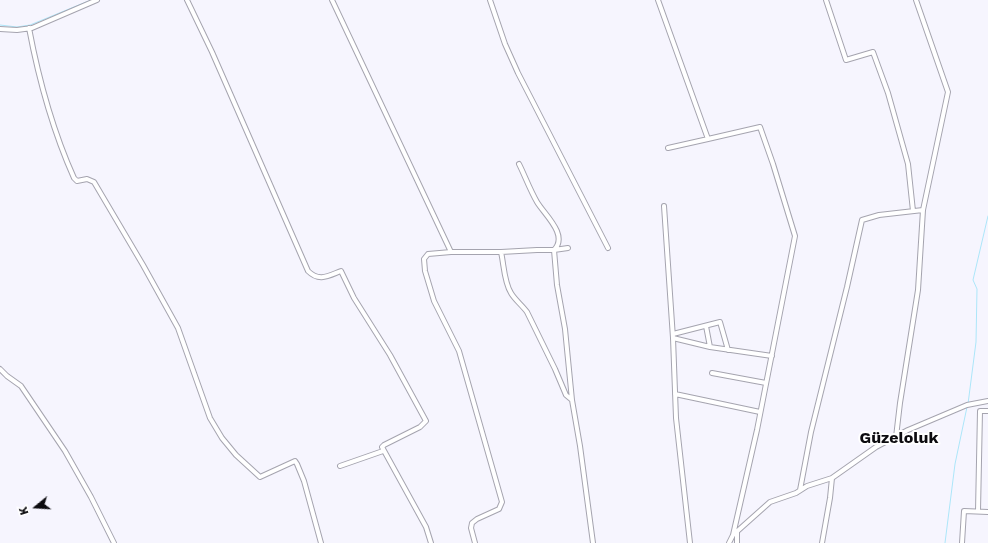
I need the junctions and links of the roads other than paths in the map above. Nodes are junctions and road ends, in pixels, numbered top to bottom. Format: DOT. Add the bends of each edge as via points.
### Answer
graph roads {
  1 [pos="97,0"];
  2 [pos="187,0"];
  3 [pos="332,0"];
  4 [pos="490,0"];
  5 [pos="658,0"];
  6 [pos="826,0"];
  7 [pos="916,0"];
  8 [pos="29,28"];
  9 [pos="0,29"];
  10 [pos="708,139"];
  11 [pos="668,148"];
  12 [pos="519,164"];
  13 [pos="664,206"];
  14 [pos="923,210"];
  15 [pos="913,211"];
  16 [pos="568,248"];
  17 [pos="608,248"];
  18 [pos="554,250"];
  19 [pos="451,252"];
  20 [pos="501,252"];
  21 [pos="706,326"];
  22 [pos="673,336"];
  23 [pos="710,347"];
  24 [pos="728,350"];
  25 [pos="772,356"];
  26 [pos="0,369"];
  27 [pos="712,373"];
  28 [pos="766,383"];
  29 [pos="676,394"];
  30 [pos="572,400"];
  31 [pos="988,401"];
  32 [pos="988,411"];
  33 [pos="760,412"];
  34 [pos="896,436"];
  35 [pos="383,451"];
  36 [pos="340,466"];
  37 [pos="832,478"];
  38 [pos="800,490"];
  39 [pos="978,511"];
  40 [pos="988,512"];
  41 [pos="737,531"];
  42 [pos="733,535"];
  43 [pos="114,543"];
  44 [pos="321,543"];
  45 [pos="431,543"];
  46 [pos="475,543"];
  47 [pos="593,543"];
  48 [pos="690,543"];
  49 [pos="729,543"];
  50 [pos="737,543"];
  51 [pos="822,543"];
  52 [pos="962,543"];
  1 -- 8 [label="street"];
  2 -- 35 [label="street" via="308,271 313,276 321,278 341,271 354,298 390,355 426,421 420,427 384,444"];
  3 -- 19 [label="street"];
  4 -- 17 [label="street" via="518,73"];
  5 -- 10 [label="street"];
  6 -- 15 [label="street" via="846,60 874,52 908,164"];
  7 -- 14 [label="street" via="948,92"];
  8 -- 9 [label="street"];
  8 -- 44 [label="street" via="48,110 74,178 77,181 87,179 94,182 143,265 178,328 210,418 236,455 260,477 295,462 297,464"];
  10 -- 11 [label="street"];
  10 -- 25 [label="street" via="760,127 793,227 795,236"];
  12 -- 18 [label="street" via="537,202 550,217 558,233 560,241"];
  13 -- 22 [label="street"];
  14 -- 15 [label="street"];
  14 -- 34 [label="street" via="918,290"];
  15 -- 38 [label="street" via="862,220 848,287 811,432"];
  16 -- 18 [label="street"];
  18 -- 20 [label="street"];
  18 -- 30 [label="street"];
  19 -- 20 [label="street"];
  19 -- 46 [label="street" via="428,254 424,259 426,271 434,301 459,352 502,502 499,509 472,523"];
  20 -- 30 [label="street" via="510,292 527,312 566,395"];
  21 -- 22 [label="street"];
  21 -- 23 [label="street"];
  21 -- 24 [label="street" via="720,322"];
  22 -- 23 [label="street"];
  22 -- 29 [label="street"];
  23 -- 24 [label="street"];
  24 -- 25 [label="street"];
  25 -- 28 [label="street"];
  26 -- 43 [label="street" via="21,386 65,451"];
  27 -- 28 [label="street"];
  28 -- 33 [label="street"];
  29 -- 33 [label="street"];
  29 -- 48 [label="street" via="676,418"];
  30 -- 47 [label="street"];
  31 -- 34 [label="street" via="969,405"];
  32 -- 39 [label="street" via="980,411"];
  33 -- 42 [label="street"];
  34 -- 37 [label="street"];
  35 -- 36 [label="street"];
  35 -- 45 [label="street" via="426,527"];
  37 -- 38 [label="street"];
  37 -- 51 [label="street"];
  38 -- 41 [label="street" via="770,502"];
  39 -- 40 [label="street"];
  39 -- 52 [label="street" via="964,511"];
  41 -- 42 [label="street"];
  41 -- 50 [label="street"];
  42 -- 49 [label="street"];
}
